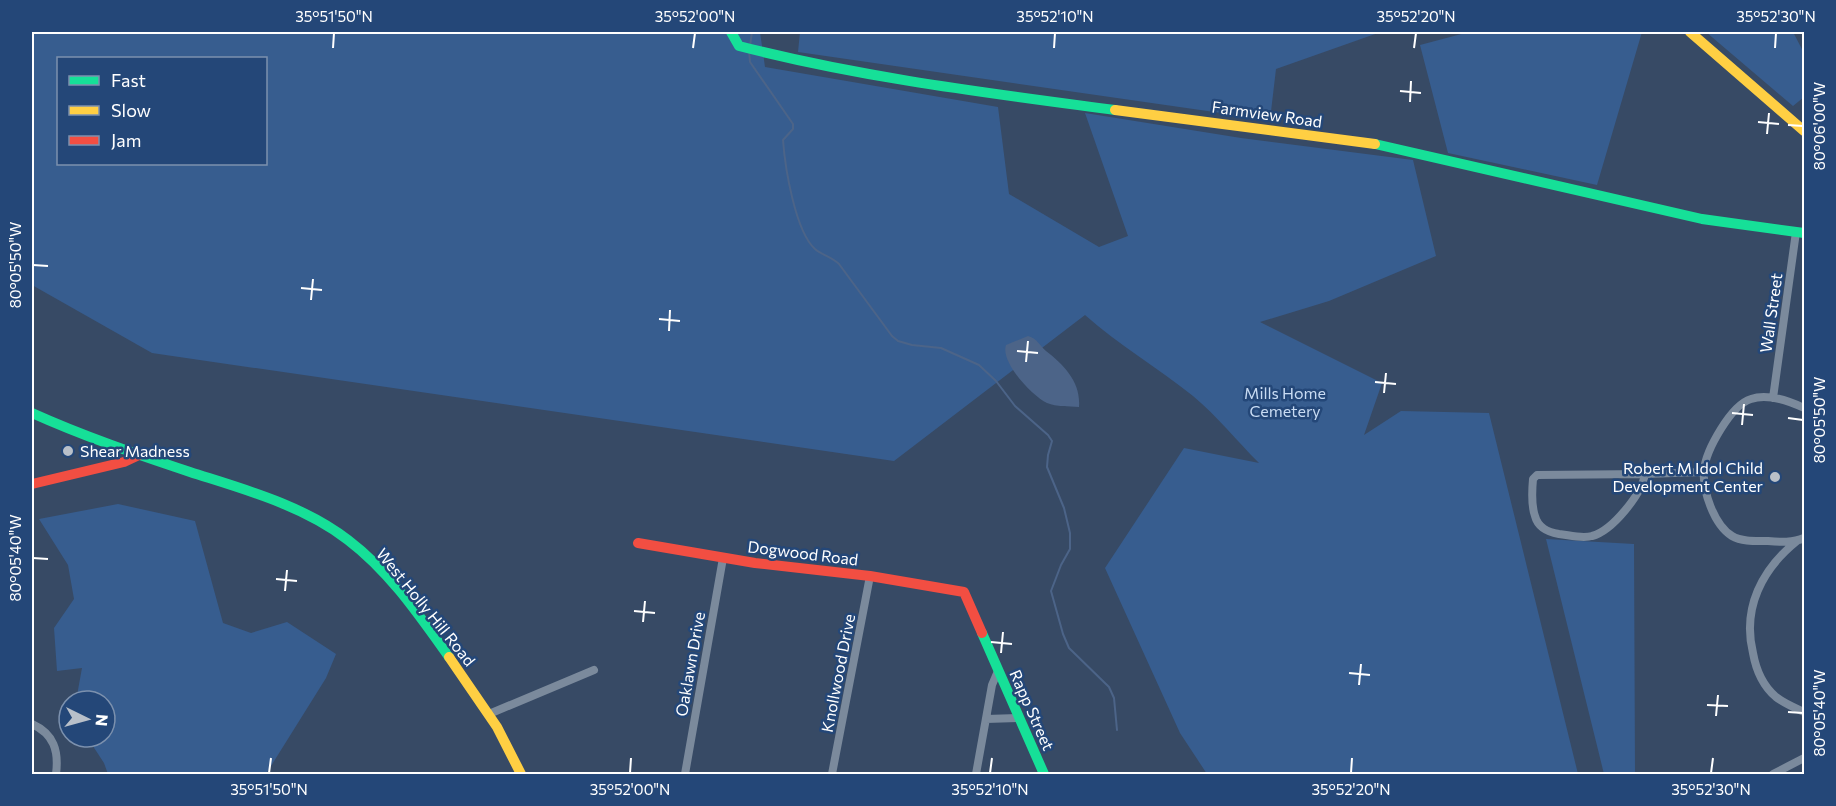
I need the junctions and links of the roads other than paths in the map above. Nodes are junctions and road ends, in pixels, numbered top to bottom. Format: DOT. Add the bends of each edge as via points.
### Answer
graph roads {
  1 [pos="731,32"];
  2 [pos="1690,32"];
  3 [pos="1804,128"];
  4 [pos="1800,232"];
  5 [pos="1773,398"];
  6 [pos="1804,408"];
  7 [pos="32,413"];
  8 [pos="141,454"];
  9 [pos="1704,471"];
  10 [pos="1645,474"];
  11 [pos="32,484"];
  12 [pos="1801,540"];
  13 [pos="638,543"];
  14 [pos="723,558"];
  15 [pos="870,576"];
  16 [pos="964,592"];
  17 [pos="594,670"];
  18 [pos="998,671"];
  19 [pos="1804,712"];
  20 [pos="489,714"];
  21 [pos="1019,718"];
  22 [pos="986,719"];
  23 [pos="32,724"];
  24 [pos="1804,758"];
  25 [pos="56,774"];
  26 [pos="521,774"];
  27 [pos="685,774"];
  28 [pos="832,774"];
  29 [pos="976,774"];
  30 [pos="1044,774"];
  31 [pos="1773,774"];
  1 -- 4 [label="street, Farmview Road" via="739,46 797,61 920,84 1376,144 1702,219"];
  2 -- 3 [label="street"];
  4 -- 5 [label="street, Wall Street"];
  5 -- 6 [label="street"];
  5 -- 9 [label="street" via="1741,403 1716,438"];
  7 -- 8 [label="street, West Holly Hill Road"];
  8 -- 11 [label="street" via="124,462"];
  8 -- 20 [label="street, West Holly Hill Road" via="303,514 360,549 431,632"];
  9 -- 10 [label="street"];
  9 -- 12 [label="street" via="1716,519 1733,537"];
  10 -- 10 [label="street" via="1537,475 1532,489 1534,515 1544,530 1552,533 1593,536 1631,504"];
  12 -- 19 [label="street" via="1782,553 1758,588 1749,625 1755,666 1765,685 1776,697"];
  13 -- 14 [label="street, Dogwood Road"];
  14 -- 15 [label="street, Dogwood Road"];
  14 -- 27 [label="street, Oaklawn Drive"];
  15 -- 16 [label="street, Dogwood Road"];
  15 -- 28 [label="street, Knollwood Drive"];
  16 -- 18 [label="street, Rapp Street"];
  17 -- 20 [label="street"];
  18 -- 21 [label="street, Rapp Street"];
  18 -- 22 [label="street"];
  20 -- 26 [label="street, West Holly Hill Road"];
  21 -- 22 [label="street"];
  21 -- 30 [label="street, Rapp Street"];
  22 -- 29 [label="street"];
  23 -- 25 [label="street" via="48,734 54,744"];
  24 -- 31 [label="street"];
}
